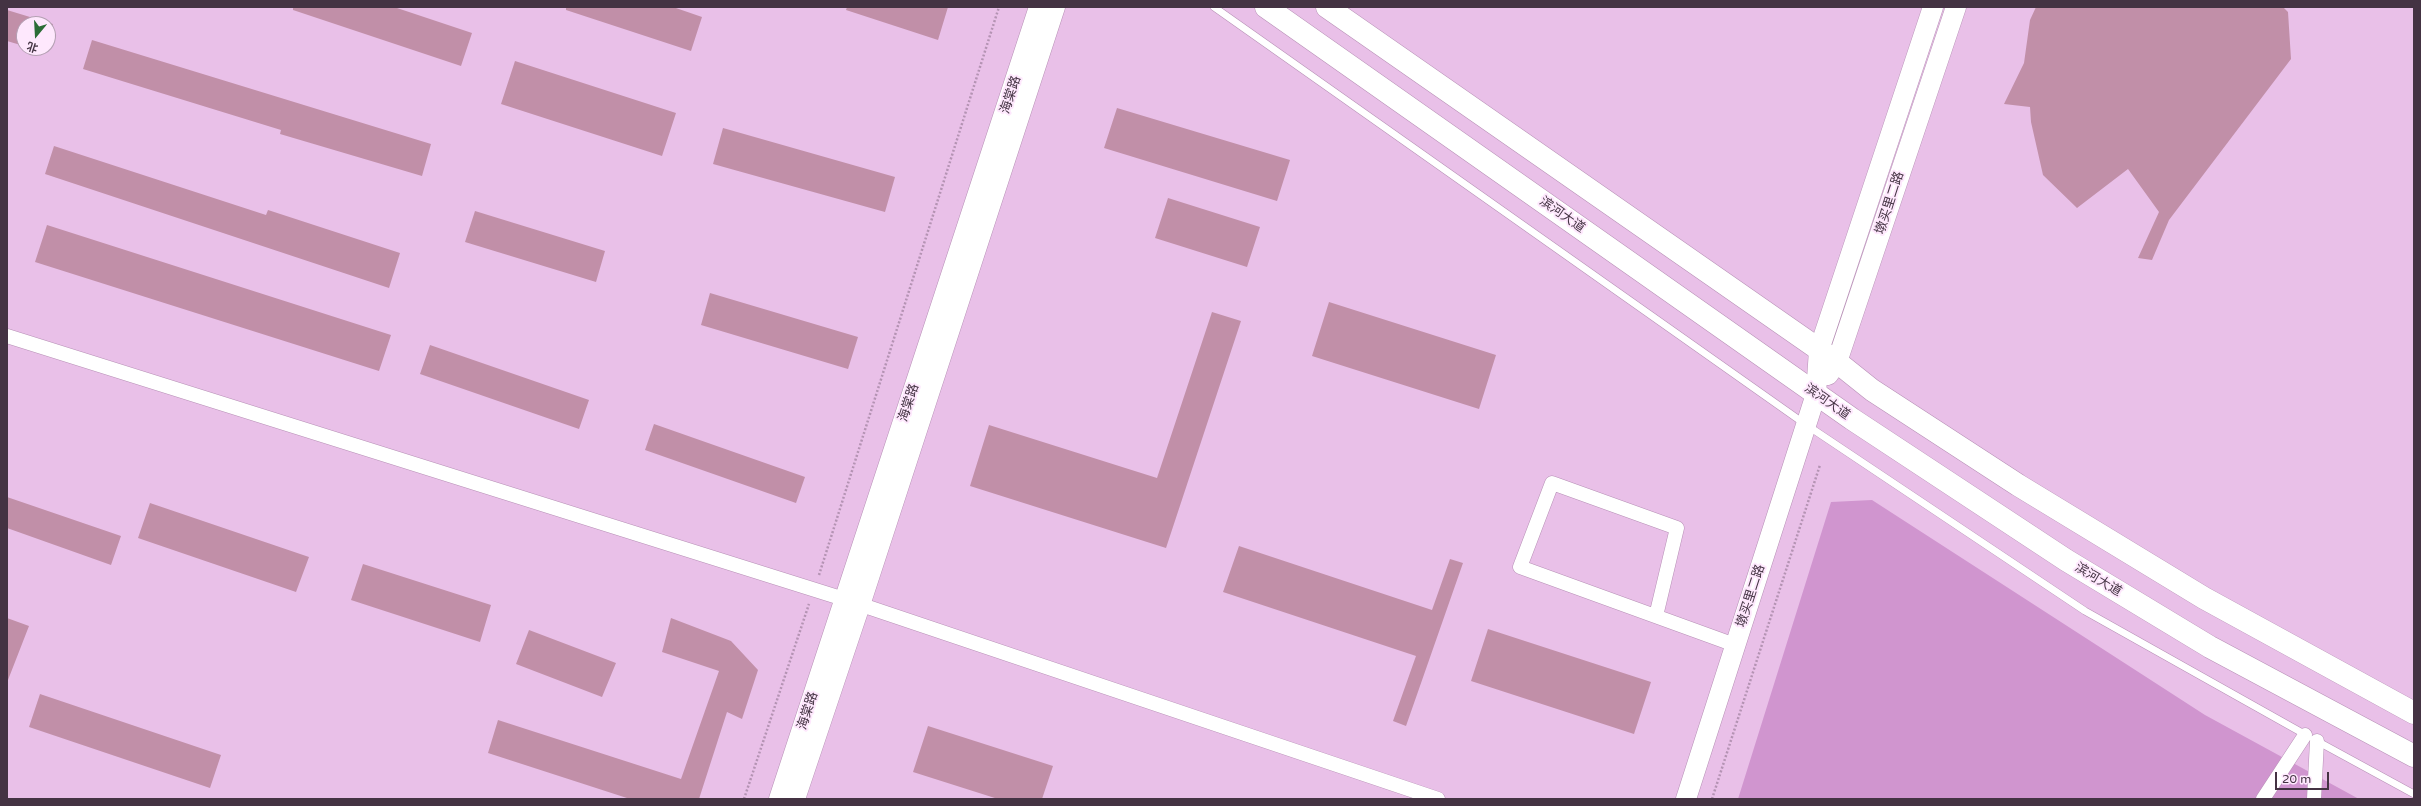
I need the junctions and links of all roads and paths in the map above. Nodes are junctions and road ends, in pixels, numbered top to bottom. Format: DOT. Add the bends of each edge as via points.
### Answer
graph roads {
  1 [pos="999,7"];
  2 [pos="1039,7"];
  3 [pos="1055,7"];
  4 [pos="1214,7"];
  5 [pos="1266,7"];
  6 [pos="1327,7"];
  7 [pos="1933,7"];
  8 [pos="1956,7"];
  9 [pos="7,336"];
  10 [pos="1819,350"];
  11 [pos="1837,362"];
  12 [pos="1816,394"];
  13 [pos="1805,424"];
  14 [pos="1820,465"];
  15 [pos="814,590"];
  16 [pos="852,602"];
  17 [pos="1656,616"];
  18 [pos="1735,645"];
  19 [pos="2414,713"];
  20 [pos="2311,738"];
  21 [pos="2414,756"];
  22 [pos="2414,794"];
  23 [pos="744,799"];
  24 [pos="779,799"];
  25 [pos="795,799"];
  26 [pos="1438,799"];
  27 [pos="1686,799"];
  28 [pos="1712,799"];
  29 [pos="2263,799"];
  30 [pos="2314,799"];
  1 -- 15 [label="path"];
  2 -- 16 [label="street, 海棠路"];
  3 -- 16 [label="street, 海棠路"];
  4 -- 13 [label="lane"];
  5 -- 12 [label="main road, 滨河大道"];
  6 -- 10 [label="main road"];
  7 -- 10 [label="street, 墩买里二路"];
  8 -- 11 [label="street, 墩买里二路"];
  9 -- 15 [label="street"];
  10 -- 11 [label="main road"];
  10 -- 12 [label="street, 墩买里二路"];
  11 -- 12 [label="street, 墩买里二路"];
  11 -- 19 [label="main road" via="1872,390 2018,485 2204,598"];
  12 -- 13 [label="street, 墩买里二路"];
  12 -- 21 [label="main road, 滨河大道" via="2066,560 2210,646"];
  13 -- 18 [label="street, 墩买里二路"];
  13 -- 20 [label="lane" via="2084,611"];
  14 -- 28 [label="path"];
  15 -- 16 [label="street"];
  15 -- 23 [label="path"];
  16 -- 24 [label="street, 海棠路"];
  16 -- 25 [label="street, 海棠路"];
  16 -- 26 [label="street"];
  17 -- 17 [label="street" via="1520,567 1552,483 1677,528"];
  17 -- 18 [label="street"];
  18 -- 27 [label="street, 墩买里二路"];
  20 -- 22 [label="lane"];
  20 -- 29 [label="street"];
  20 -- 30 [label="street"];
}
